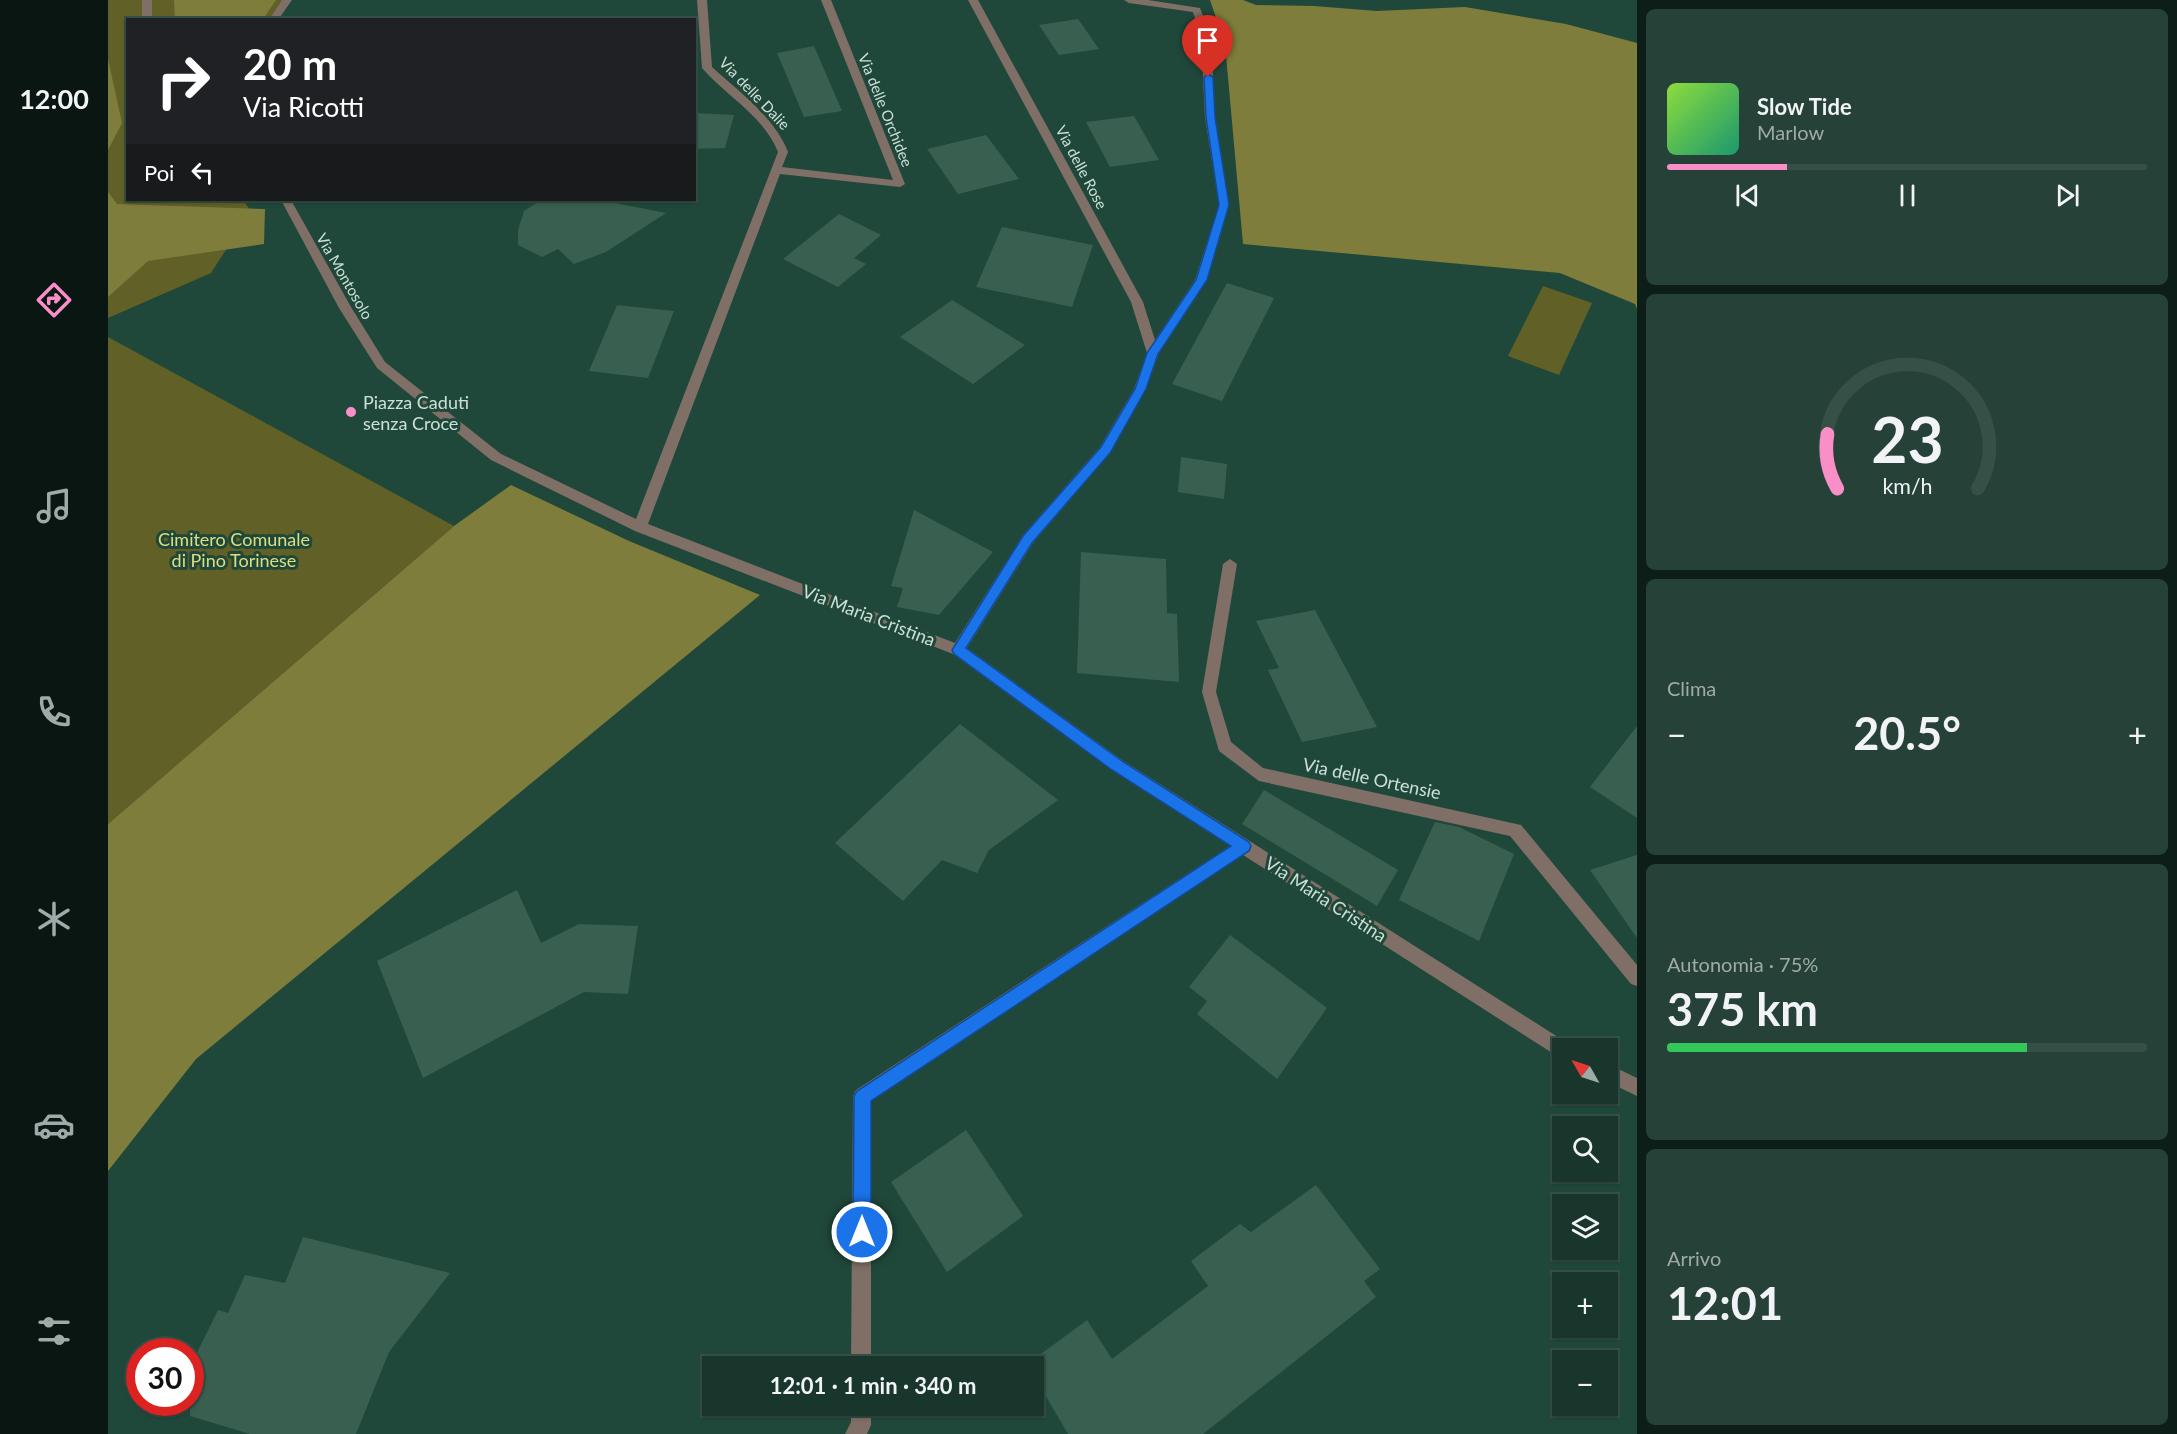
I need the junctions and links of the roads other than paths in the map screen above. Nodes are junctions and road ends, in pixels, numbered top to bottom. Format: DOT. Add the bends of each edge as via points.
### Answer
graph roads {
  1 [pos="147,0"];
  2 [pos="287,0"];
  3 [pos="702,0"];
  4 [pos="826,0"];
  5 [pos="973,0"];
  6 [pos="1129,0"];
  7 [pos="147,18"];
  8 [pos="274,18"];
  9 [pos="777,170"];
  10 [pos="287,201"];
  11 [pos="1153,353"];
  12 [pos="496,457"];
  13 [pos="640,527"];
  14 [pos="1230,564"];
  15 [pos="958,650"];
  16 [pos="1243,846"];
  17 [pos="1637,978"];
  18 [pos="1552,1043"];
  19 [pos="1618,1078"];
  20 [pos="1637,1087"];
  21 [pos="861,1356"];
  22 [pos="861,1416"];
  23 [pos="855,1434"];
  1 -- 7 [label="street"];
  2 -- 8 [label="street"];
  3 -- 9 [label="street, Via delle Dalie" via="707,68 780,140 783,152"];
  4 -- 9 [label="street, Via delle Orchidee" via="900,184"];
  5 -- 11 [label="street, Via delle Rose" via="1137,302"];
  6 -- 11 [label="street" via="1197,10 1206,37 1210,117 1224,205 1201,280"];
  9 -- 13 [label="street"];
  10 -- 12 [label="street, Via Montosolo" via="381,365"];
  11 -- 15 [label="street" via="1140,389 1106,450 1028,539"];
  12 -- 13 [label="street, Via Maria Cristina"];
  13 -- 15 [label="street, Via Maria Cristina"];
  14 -- 17 [label="street, Via delle Ortensie" via="1209,692 1224,746 1258,774 1515,830"];
  15 -- 16 [label="street, Via Maria Cristina" via="1117,765"];
  16 -- 18 [label="street, Via Maria Cristina"];
  16 -- 21 [label="street" via="862,1096"];
  19 -- 20 [label="street"];
  22 -- 23 [label="street"];
}
